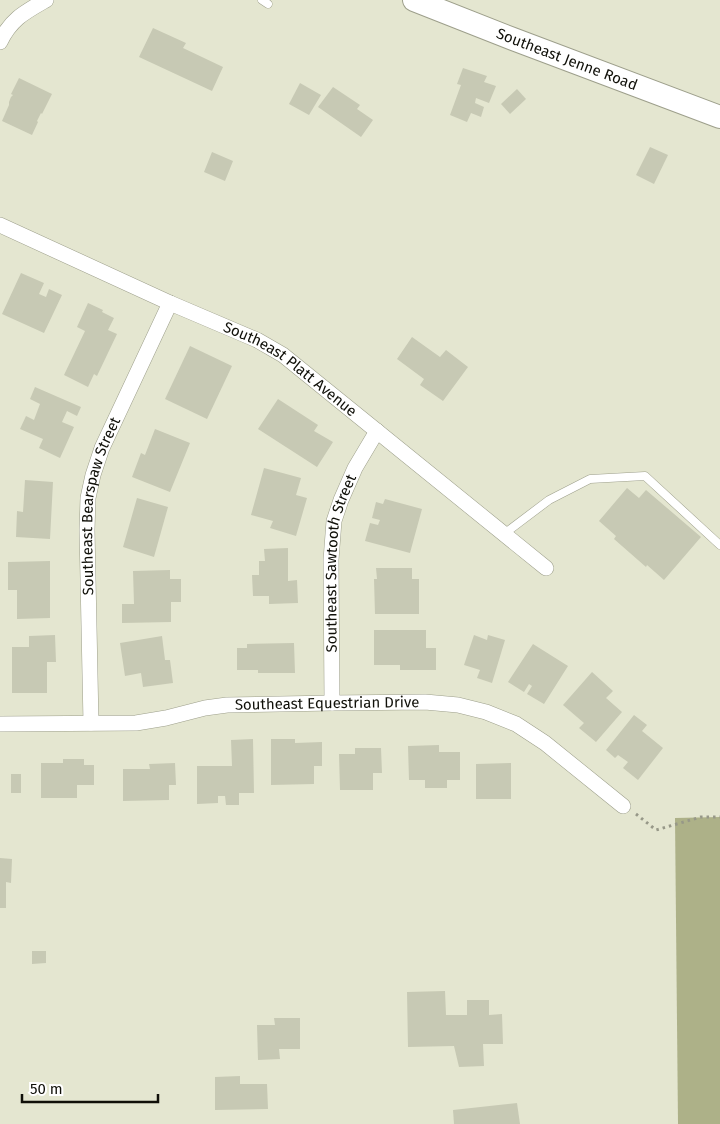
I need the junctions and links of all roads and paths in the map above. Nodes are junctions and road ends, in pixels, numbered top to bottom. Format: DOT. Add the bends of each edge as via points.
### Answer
graph roads {
  1 [pos="414,0"];
  2 [pos="42,1"];
  3 [pos="0,42"];
  4 [pos="720,117"];
  5 [pos="0,225"];
  6 [pos="170,303"];
  7 [pos="377,431"];
  8 [pos="504,534"];
  9 [pos="720,545"];
  10 [pos="546,568"];
  11 [pos="332,703"];
  12 [pos="91,723"];
  13 [pos="0,724"];
  14 [pos="623,806"];
  15 [pos="720,817"];
  1 -- 4 [label="main road, Southeast Jenne Road"];
  2 -- 3 [label="street" via="23,13 5,31"];
  5 -- 6 [label="street, Southeast Platt Avenue"];
  6 -- 7 [label="street, Southeast Platt Avenue" via="257,340 283,355"];
  6 -- 12 [label="street, Southeast Bearspaw Street" via="102,448 88,498"];
  7 -- 8 [label="street, Southeast Platt Avenue"];
  7 -- 11 [label="street, Southeast Sawtooth Street" via="355,468 334,521"];
  8 -- 9 [label="lane" via="549,500 590,479 645,476"];
  8 -- 10 [label="street, Southeast Platt Avenue"];
  11 -- 12 [label="street, Southeast Equestrian Drive" via="227,705 136,723"];
  11 -- 14 [label="street, Southeast Equestrian Drive" via="425,702 486,712 516,724 545,743"];
  12 -- 13 [label="street, Southeast Equestrian Drive"];
  14 -- 15 [label="path" via="656,830 702,818"];
}
